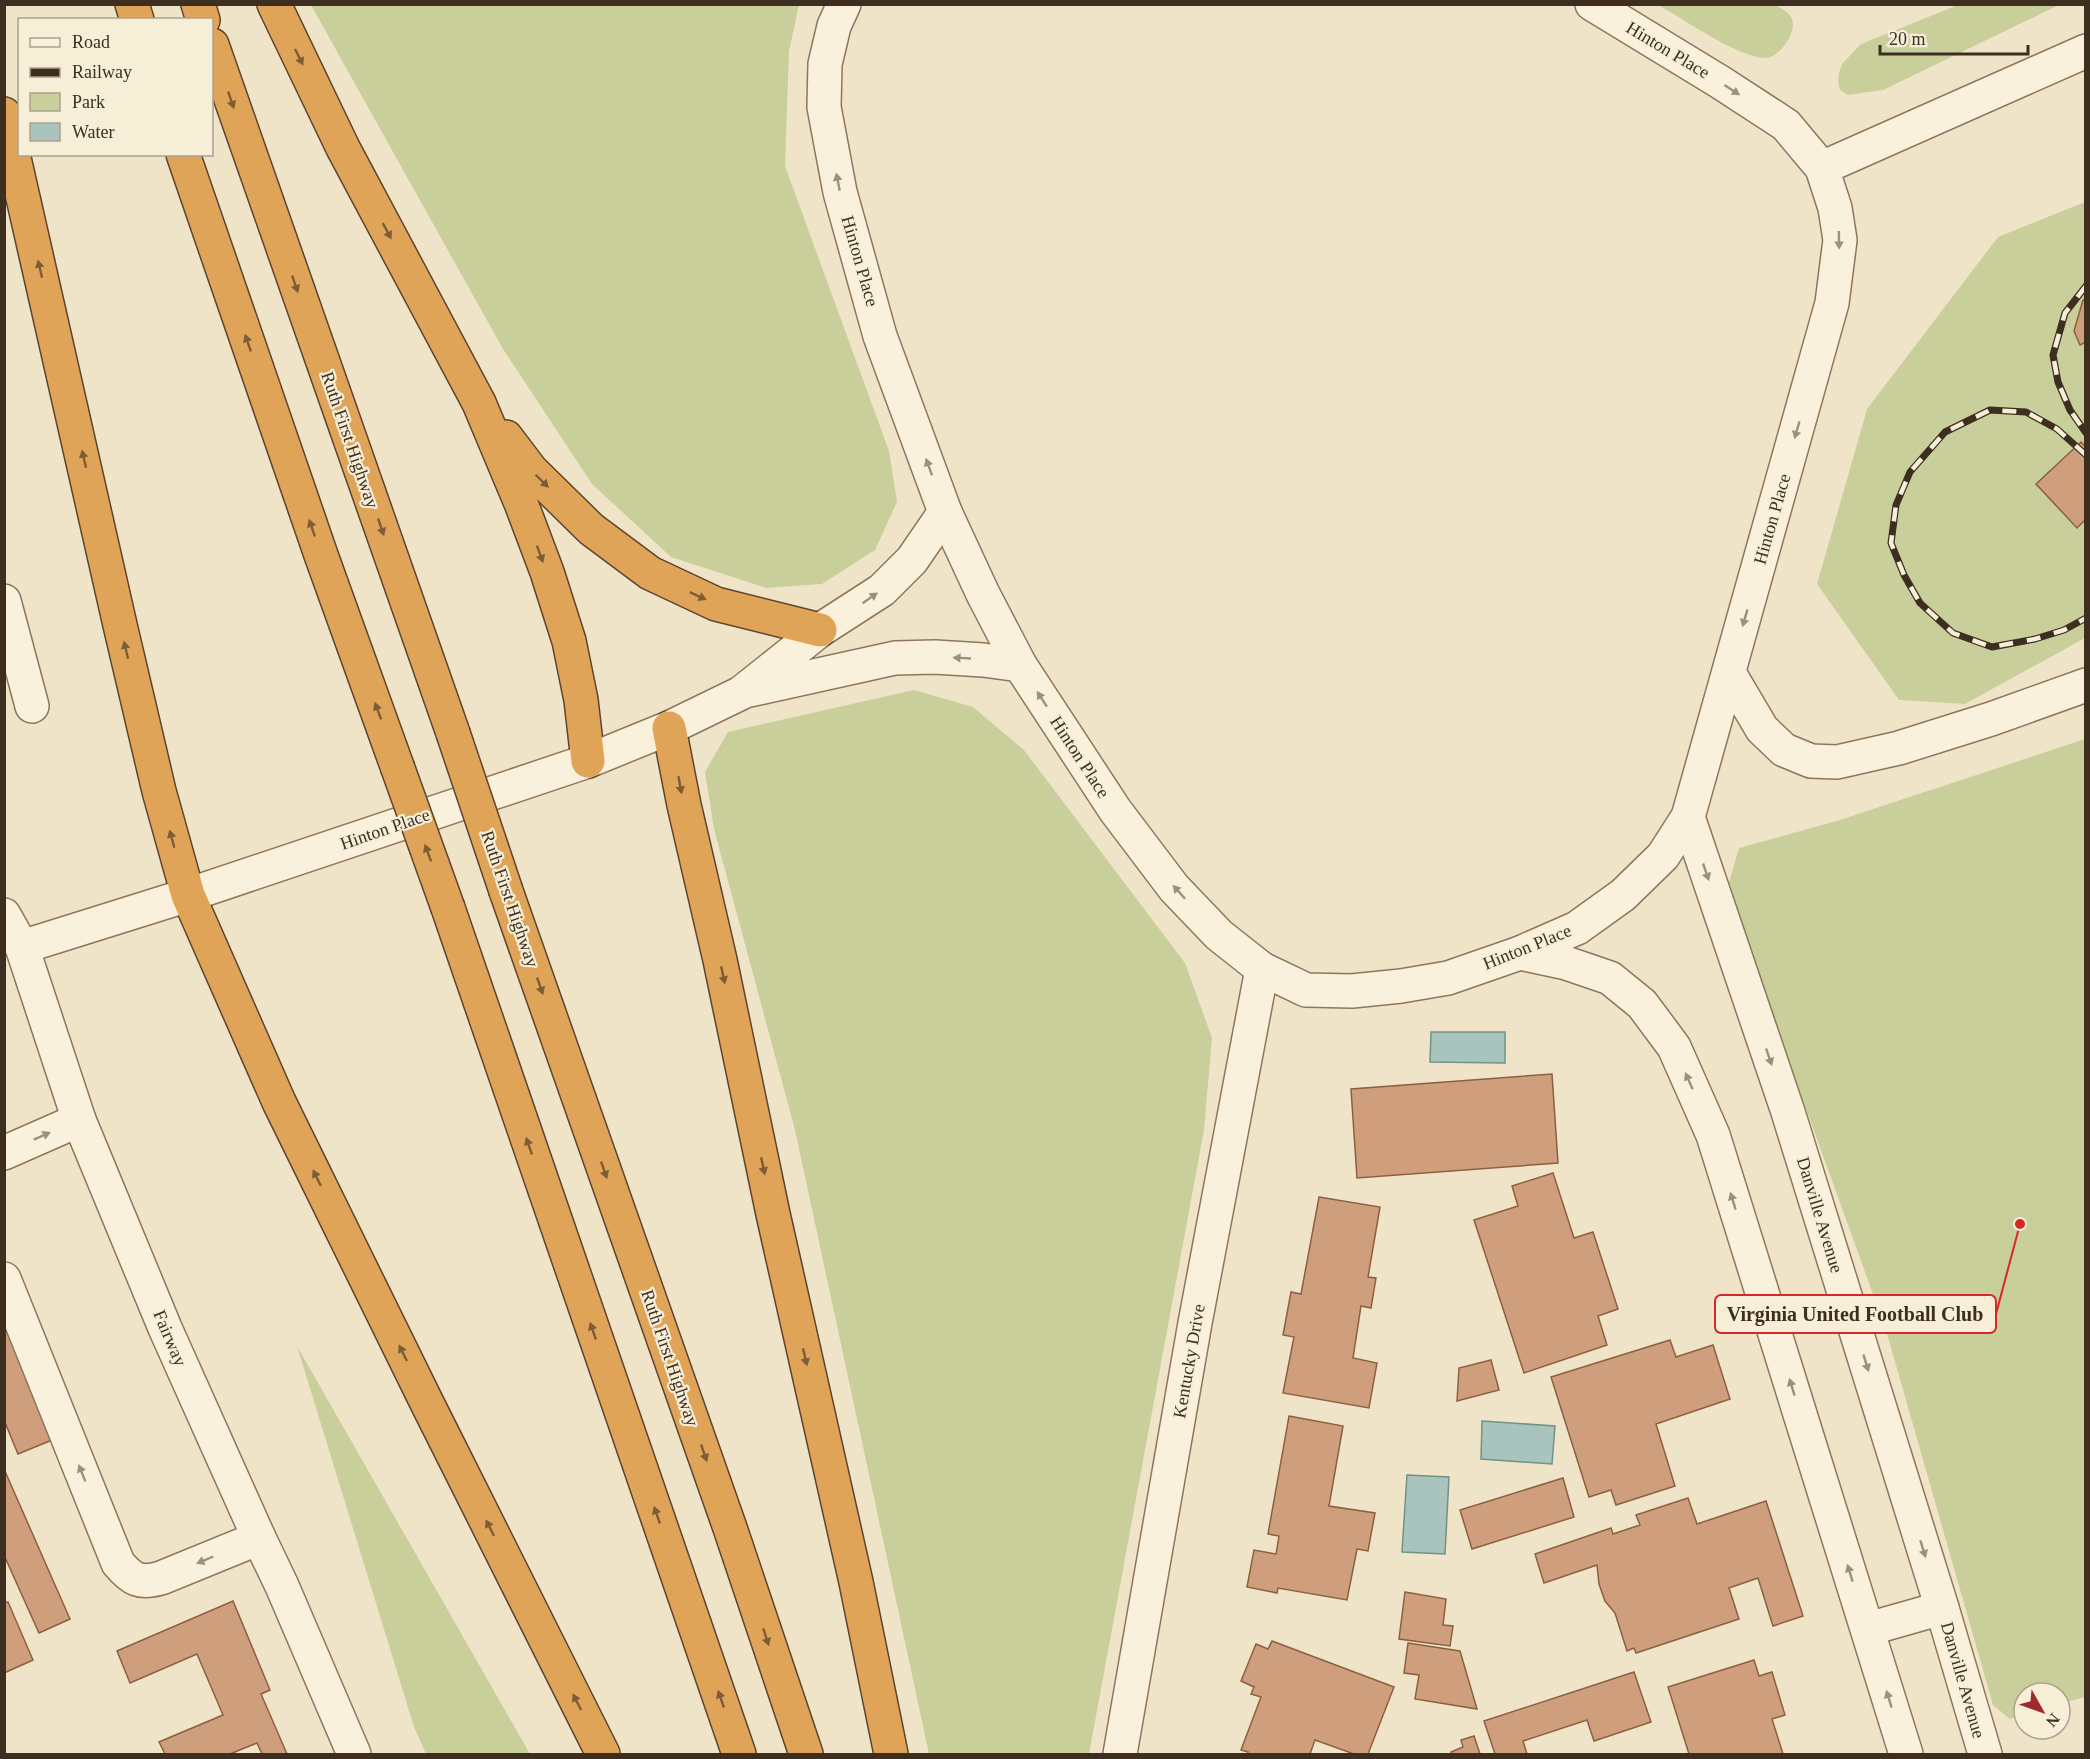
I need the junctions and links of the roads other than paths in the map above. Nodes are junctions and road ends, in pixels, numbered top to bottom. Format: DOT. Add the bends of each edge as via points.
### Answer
graph roads {
  1 [pos="274,4"];
  2 [pos="844,4"];
  3 [pos="1592,4"];
  4 [pos="213,48"];
  5 [pos="2085,51"];
  6 [pos="4,114"];
  7 [pos="184,156"];
  8 [pos="1822,168"];
  9 [pos="479,403"];
  10 [pos="945,512"];
  11 [pos="4,601"];
  12 [pos="820,630"];
  13 [pos="1020,665"];
  14 [pos="1730,673"];
  15 [pos="2085,685"];
  16 [pos="741,693"];
  17 [pos="32,706"];
  18 [pos="669,728"];
  19 [pos="588,761"];
  20 [pos="1688,817"];
  21 [pos="188,895"];
  22 [pos="4,915"];
  23 [pos="22,947"];
  24 [pos="1521,953"];
  25 [pos="1262,969"];
  26 [pos="80,1120"];
  27 [pos="4,1153"];
  28 [pos="4,1279"];
  29 [pos="259,1538"];
  30 [pos="1942,1608"];
  31 [pos="1868,1629"];
  32 [pos="354,1755"];
  33 [pos="603,1755"];
  34 [pos="739,1755"];
  35 [pos="806,1755"];
  36 [pos="891,1755"];
  37 [pos="1120,1755"];
  38 [pos="1906,1755"];
  39 [pos="1985,1755"];
  1 -- 9 [label="highway, one-way" via="343,148"];
  10 -- 2 [label="street, Hinton Place, one-way" via="880,336 838,182 824,107 825,64"];
  3 -- 8 [label="street, Hinton Place, one-way" via="1786,125"];
  4 -- 35 [label="highway, Ruth First Highway, one-way, bridge"];
  5 -- 8 [label="street"];
  21 -- 6 [label="highway, one-way" via="125,647"];
  34 -- 7 [label="highway, one-way, bridge"];
  8 -- 14 [label="street, Hinton Place, one-way" via="1840,240 1832,303"];
  9 -- 12 [label="highway, one-way" via="531,470 591,529 650,573 716,604"];
  9 -- 19 [label="highway, one-way" via="525,513 569,641"];
  12 -- 10 [label="street, Hinton Place, one-way" via="882,590 912,560"];
  10 -- 13 [label="street, Hinton Place"];
  11 -- 17 [label="street"];
  12 -- 16 [label="street, Hinton Place"];
  13 -- 16 [label="street, Hinton Place, one-way" via="934,657 895,658"];
  25 -- 13 [label="street, Hinton Place, one-way" via="1219,935 1174,888 1115,810"];
  14 -- 15 [label="street" via="1762,729 1784,750 1811,761 1837,762 1899,748"];
  14 -- 20 [label="street, Hinton Place"];
  16 -- 18 [label="street, Hinton Place"];
  18 -- 19 [label="street, Hinton Place"];
  18 -- 36 [label="highway, one-way"];
  19 -- 21 [label="street, Hinton Place"];
  20 -- 24 [label="street, Hinton Place" via="1663,856 1623,895 1576,928"];
  20 -- 30 [label="street, Danville Avenue, one-way" via="1788,1112"];
  21 -- 23 [label="street, Hinton Place"];
  33 -- 21 [label="highway, one-way" via="279,1102"];
  22 -- 23 [label="street, Fairway"];
  23 -- 26 [label="street, Fairway"];
  24 -- 25 [label="street, Hinton Place" via="1448,978 1352,991 1306,990"];
  31 -- 24 [label="street, one-way" via="1713,1135 1674,1047 1642,1004 1610,978"];
  25 -- 37 [label="street, Kentucky Drive"];
  27 -- 26 [label="street, one-way"];
  26 -- 29 [label="street, Fairway" via="165,1328"];
  29 -- 28 [label="street, one-way" via="146,1582 126,1573 118,1563"];
  29 -- 32 [label="street, Fairway"];
  30 -- 31 [label="street"];
  30 -- 39 [label="street, Danville Avenue"];
  38 -- 31 [label="street, one-way"];
}
